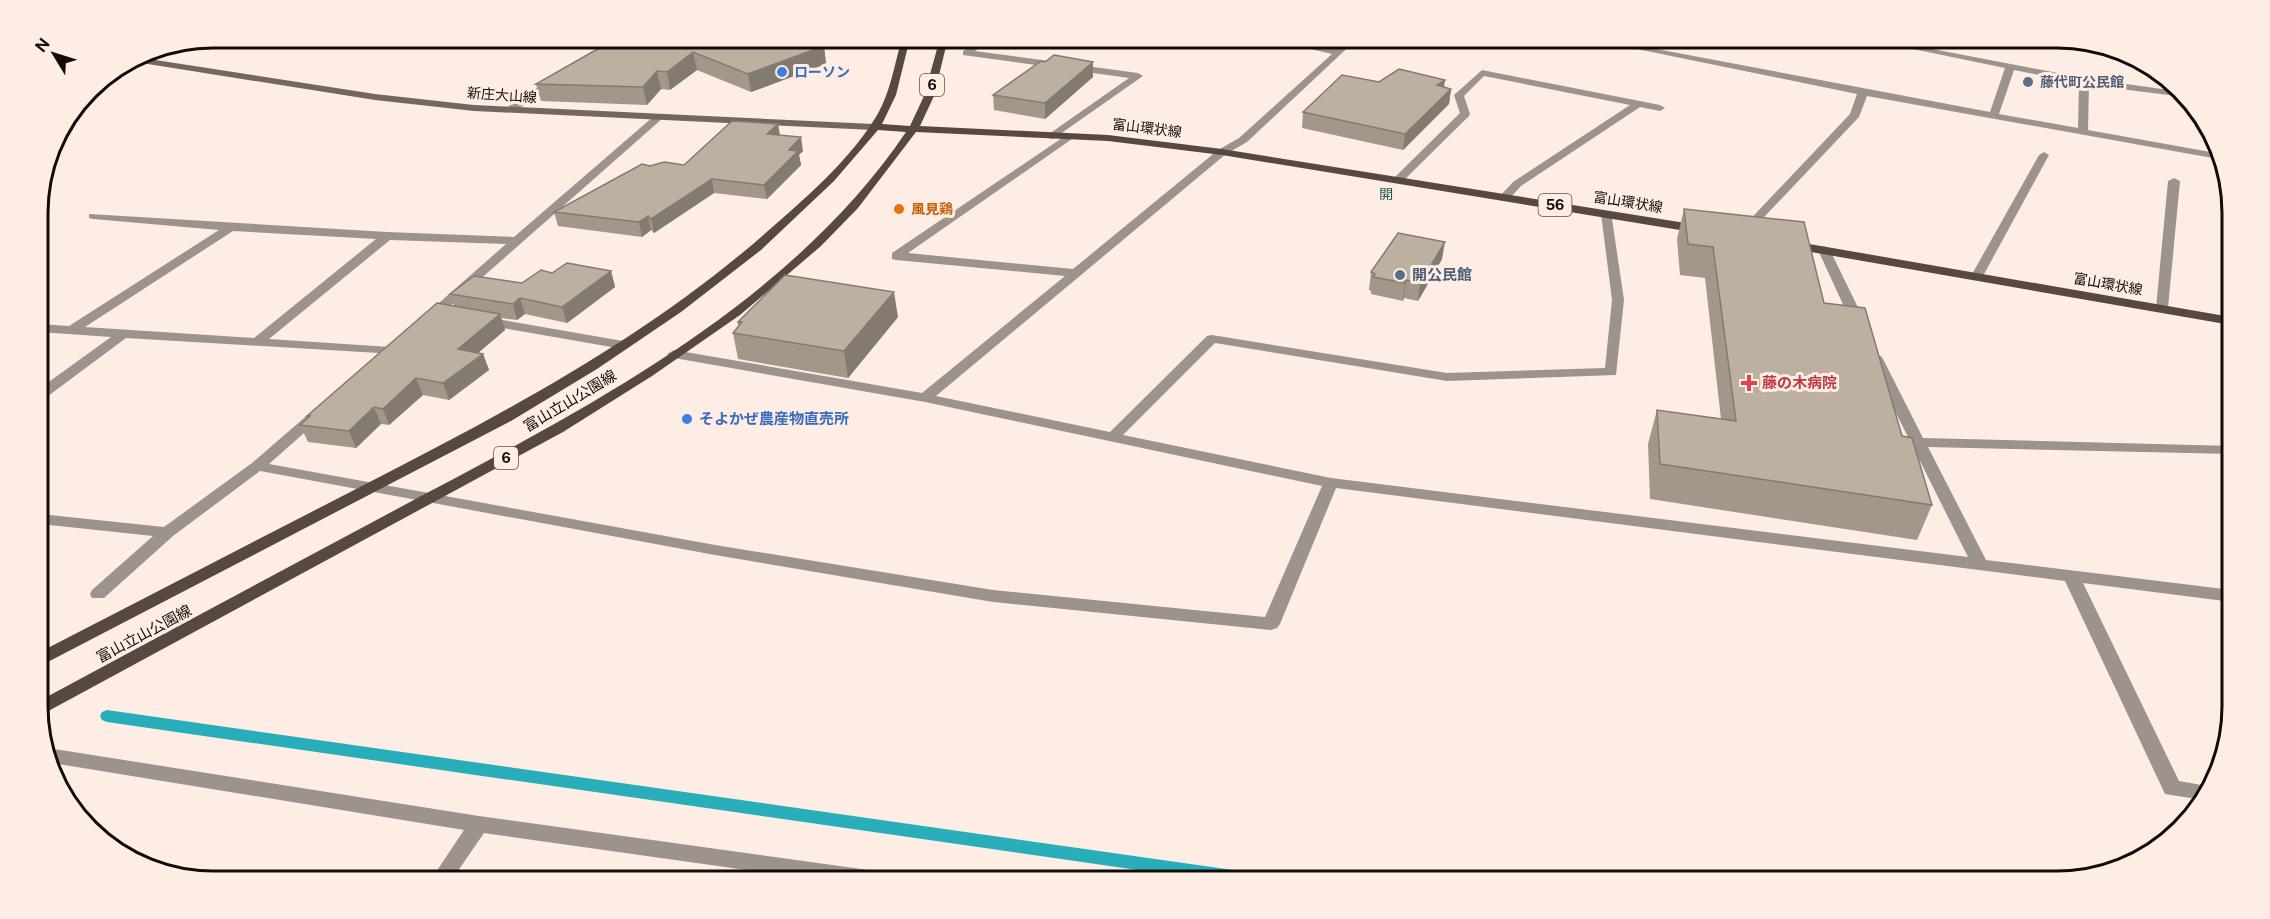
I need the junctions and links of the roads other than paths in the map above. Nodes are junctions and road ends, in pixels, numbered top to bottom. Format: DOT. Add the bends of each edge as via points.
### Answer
graph roads {
  1 [pos="903,48"];
  2 [pos="941,48"];
  3 [pos="974,48"];
  4 [pos="1318,48"];
  5 [pos="1343,48"];
  6 [pos="1638,48"];
  7 [pos="1914,48"];
  8 [pos="1338,52"];
  9 [pos="149,62"];
  10 [pos="2010,67"];
  11 [pos="564,74"];
  12 [pos="2084,81"];
  13 [pos="1863,92"];
  14 [pos="2171,93"];
  15 [pos="1638,104"];
  16 [pos="1660,108"];
  17 [pos="510,110"];
  18 [pos="1994,114"];
  19 [pos="658,117"];
  20 [pos="874,127"];
  21 [pos="912,129"];
  22 [pos="2084,130"];
  23 [pos="1053,136"];
  24 [pos="1068,136"];
  25 [pos="1222,152"];
  26 [pos="2044,155"];
  27 [pos="2211,155"];
  28 [pos="1399,179"];
  29 [pos="2174,181"];
  30 [pos="1505,197"];
  31 [pos="1607,214"];
  32 [pos="93,216"];
  33 [pos="231,227"];
  34 [pos="1707,231"];
  35 [pos="1740,236"];
  36 [pos="387,237"];
  37 [pos="515,242"];
  38 [pos="1782,243"];
  39 [pos="1824,250"];
  40 [pos="1076,273"];
  41 [pos="1977,276"];
  42 [pos="2163,308"];
  43 [pos="435,312"];
  44 [pos="2222,319"];
  45 [pos="420,325"];
  46 [pos="48,329"];
  47 [pos="72,330"];
  48 [pos="123,334"];
  49 [pos="405,338"];
  50 [pos="256,342"];
  51 [pos="623,345"];
  52 [pos="390,351"];
  53 [pos="675,354"];
  54 [pos="372,366"];
  55 [pos="48,389"];
  56 [pos="925,398"];
  57 [pos="328,405"];
  58 [pos="1112,438"];
  59 [pos="1916,442"];
  60 [pos="2222,450"];
  61 [pos="257,466"];
  62 [pos="1331,483"];
  63 [pos="373,489"];
  64 [pos="431,498"];
  65 [pos="48,520"];
  66 [pos="166,532"];
  67 [pos="1979,563"];
  68 [pos="2071,575"];
  69 [pos="98,594"];
  70 [pos="2222,595"];
  71 [pos="48,656"];
  72 [pos="48,704"];
  73 [pos="56,756"];
  74 [pos="2198,791"];
  75 [pos="479,824"];
  76 [pos="447,871"];
  77 [pos="812,871"];
  1 -- 20 [label="main road, 富山立山公園線 / 6" via="888,103"];
  2 -- 21 [label="main road, 富山立山公園線 / 6" via="926,104"];
  3 -- 23 [label="street" via="966,53 1138,76"];
  4 -- 8 [label="street"];
  5 -- 8 [label="street"];
  6 -- 13 [label="street"];
  7 -- 10 [label="street"];
  8 -- 25 [label="street" via="1243,140"];
  9 -- 17 [label="main road, 新庄大山線" via="375,98"];
  10 -- 12 [label="street"];
  10 -- 18 [label="street"];
  11 -- 17 [label="street"];
  12 -- 14 [label="street"];
  12 -- 22 [label="street"];
  13 -- 18 [label="street"];
  13 -- 35 [label="street" via="1855,115"];
  15 -- 16 [label="street"];
  15 -- 28 [label="street" via="1482,73 1459,95 1465,114"];
  15 -- 30 [label="street" via="1517,184"];
  17 -- 19 [label="main road, 新庄大山線"];
  18 -- 22 [label="street"];
  19 -- 20 [label="main road, 新庄大山線"];
  19 -- 37 [label="street"];
  20 -- 21 [label="main road, 富山環状線 / 56"];
  20 -- 51 [label="main road, 富山立山公園線 / 6" via="786,224 745,259"];
  21 -- 23 [label="main road, 富山環状線 / 56"];
  21 -- 53 [label="main road, 富山立山公園線 / 6" via="858,201 813,245 723,320"];
  22 -- 27 [label="street"];
  23 -- 24 [label="main road, 富山環状線 / 56"];
  24 -- 25 [label="main road, 富山環状線 / 56"];
  24 -- 40 [label="street" via="896,256"];
  25 -- 28 [label="main road, 富山環状線 / 56"];
  25 -- 40 [label="street"];
  26 -- 41 [label="street"];
  28 -- 30 [label="main road, 富山環状線 / 56"];
  29 -- 42 [label="street"];
  30 -- 31 [label="main road, 富山環状線 / 56"];
  31 -- 34 [label="main road, 富山環状線 / 56"];
  31 -- 58 [label="street" via="1618,300 1611,372 1447,377 1212,339"];
  32 -- 33 [label="street"];
  33 -- 36 [label="street"];
  33 -- 47 [label="street"];
  36 -- 37 [label="street"];
  36 -- 50 [label="street"];
  37 -- 43 [label="street"];
  38 -- 39 [label="main road, 富山環状線"];
  39 -- 41 [label="main road, 富山環状線"];
  39 -- 59 [label="street"];
  40 -- 56 [label="street"];
  41 -- 42 [label="main road, 富山環状線"];
  42 -- 44 [label="main road, 富山環状線"];
  43 -- 45 [label="street"];
  43 -- 51 [label="street"];
  46 -- 47 [label="street"];
  47 -- 48 [label="street"];
  48 -- 50 [label="street"];
  48 -- 55 [label="street"];
  49 -- 52 [label="street"];
  50 -- 52 [label="street"];
  51 -- 63 [label="main road, 富山立山公園線 / 6" via="569,382"];
  52 -- 54 [label="street"];
  53 -- 56 [label="street"];
  53 -- 64 [label="main road, 富山立山公園線 / 6" via="558,429"];
  56 -- 58 [label="street"];
  57 -- 61 [label="street"];
  58 -- 62 [label="street"];
  59 -- 60 [label="street"];
  59 -- 67 [label="street"];
  61 -- 63 [label="street"];
  61 -- 66 [label="street"];
  62 -- 64 [label="street" via="1271,624 993,596"];
  62 -- 67 [label="street"];
  63 -- 64 [label="street"];
  63 -- 71 [label="main road, 富山立山公園線 / 6"];
  64 -- 72 [label="main road, 富山立山公園線 / 6"];
  65 -- 66 [label="street"];
  66 -- 69 [label="street"];
  67 -- 68 [label="street"];
  68 -- 70 [label="street"];
  68 -- 74 [label="street" via="2172,788"];
  73 -- 75 [label="street"];
  75 -- 76 [label="street"];
  75 -- 77 [label="street"];
}
